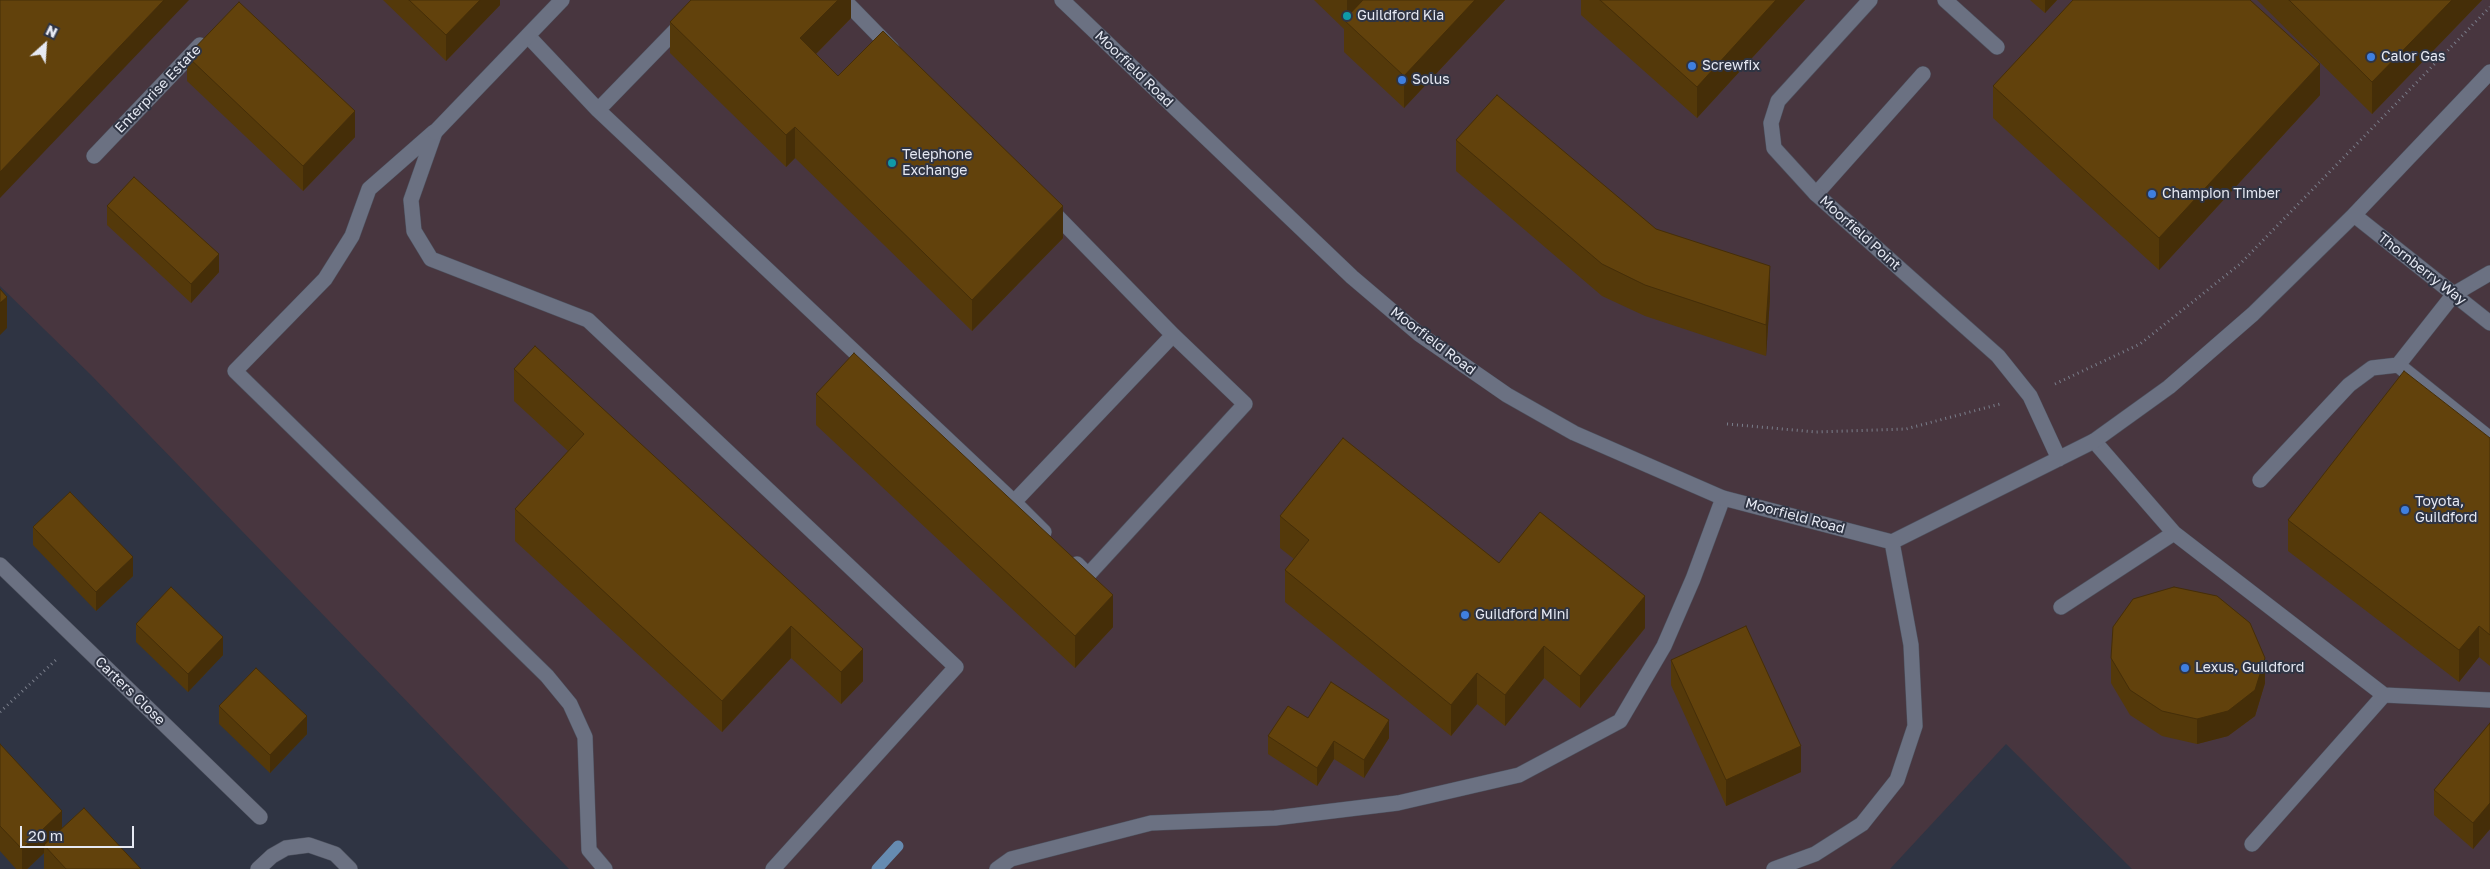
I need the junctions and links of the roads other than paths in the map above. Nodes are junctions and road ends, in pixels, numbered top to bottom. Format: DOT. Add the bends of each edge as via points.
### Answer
graph roads {
  1 [pos="562,0"];
  2 [pos="705,0"];
  3 [pos="844,0"];
  4 [pos="1062,0"];
  5 [pos="1870,0"];
  6 [pos="1945,0"];
  7 [pos="209,36"];
  8 [pos="528,36"];
  9 [pos="1997,47"];
  10 [pos="900,57"];
  11 [pos="2490,72"];
  12 [pos="1923,74"];
  13 [pos="598,110"];
  14 [pos="435,132"];
  15 [pos="94,156"];
  16 [pos="1816,194"];
  17 [pos="1040,199"];
  18 [pos="2354,215"];
  19 [pos="2490,273"];
  20 [pos="2454,294"];
  21 [pos="2490,323"];
  22 [pos="1172,335"];
  23 [pos="2398,365"];
  24 [pos="2490,439"];
  25 [pos="2094,441"];
  26 [pos="2059,459"];
  27 [pos="2260,480"];
  28 [pos="1723,498"];
  29 [pos="1014,502"];
  30 [pos="2174,533"];
  31 [pos="1054,542"];
  32 [pos="1892,542"];
  33 [pos="1068,555"];
  34 [pos="0,565"];
  35 [pos="2061,607"];
  36 [pos="2384,695"];
  37 [pos="2490,700"];
  38 [pos="260,817"];
  39 [pos="2252,844"];
  40 [pos="258,869"];
  41 [pos="350,869"];
  42 [pos="605,869"];
  43 [pos="773,869"];
  44 [pos="997,869"];
  45 [pos="1774,869"];
  1 -- 8 [label="street"];
  2 -- 13 [label="street"];
  3 -- 10 [label="street"];
  4 -- 28 [label="street, Moorfield Road" via="1352,277 1419,334 1508,395 1574,433"];
  5 -- 16 [label="street, Moorfield Point" via="1778,101 1771,123 1774,148"];
  6 -- 9 [label="street"];
  7 -- 15 [label="street, Enterprise Estate"];
  8 -- 13 [label="street"];
  8 -- 14 [label="street"];
  11 -- 18 [label="street"];
  12 -- 16 [label="street"];
  13 -- 29 [label="street"];
  14 -- 42 [label="street" via="369,188 352,236 325,279 235,371 547,676 570,704 585,737 590,850"];
  14 -- 43 [label="street" via="411,200 414,231 431,259 588,320 956,667"];
  16 -- 26 [label="street, Moorfield Point" via="1998,356 2030,396"];
  17 -- 22 [label="street"];
  18 -- 20 [label="street, Thornberry Way"];
  18 -- 25 [label="street" via="2253,314 2169,388"];
  19 -- 20 [label="street"];
  20 -- 21 [label="street, Thornberry Way"];
  20 -- 23 [label="street"];
  22 -- 29 [label="street"];
  22 -- 33 [label="street" via="1245,404 1088,575"];
  23 -- 24 [label="street"];
  23 -- 27 [label="street" via="2372,368 2349,385"];
  25 -- 26 [label="street"];
  25 -- 30 [label="street"];
  26 -- 32 [label="street"];
  28 -- 32 [label="street, Moorfield Road"];
  28 -- 44 [label="street" via="1694,580 1664,646 1620,721 1519,775 1398,803 1275,818 1151,823 1011,859"];
  29 -- 31 [label="street"];
  30 -- 35 [label="street"];
  30 -- 36 [label="street"];
  32 -- 45 [label="street" via="1911,645 1914,726 1897,780 1862,824 1815,854"];
  34 -- 38 [label="street, Carters Close"];
  36 -- 37 [label="street"];
  36 -- 39 [label="street"];
  40 -- 41 [label="street" via="286,848 309,846 335,854"];
}
